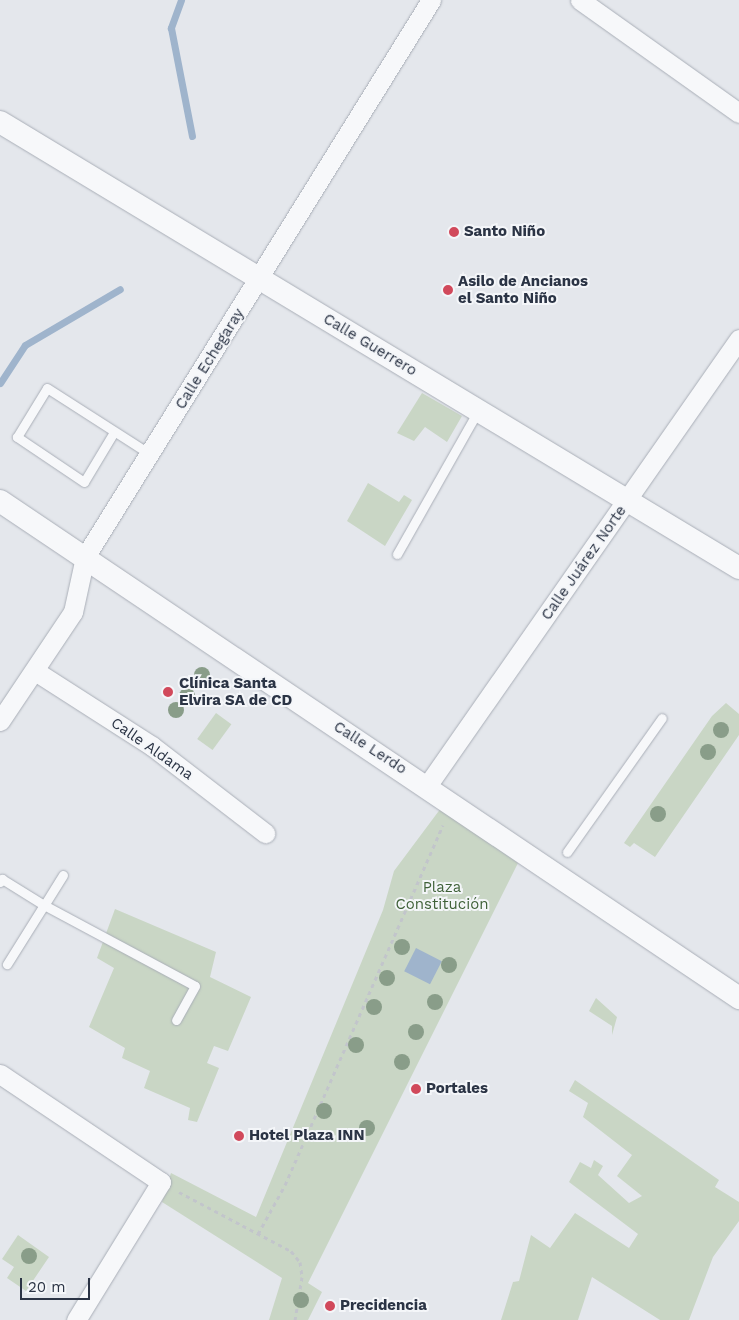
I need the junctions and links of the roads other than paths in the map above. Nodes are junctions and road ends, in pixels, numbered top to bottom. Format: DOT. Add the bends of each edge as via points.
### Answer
graph roads {
  1 [pos="431,0"];
  2 [pos="580,0"];
  3 [pos="739,112"];
  4 [pos="0,122"];
  5 [pos="260,279"];
  6 [pos="739,339"];
  7 [pos="478,411"];
  8 [pos="114,432"];
  9 [pos="150,454"];
  10 [pos="0,501"];
  11 [pos="627,501"];
  12 [pos="398,554"];
  13 [pos="84,557"];
  14 [pos="739,568"];
  15 [pos="35,671"];
  16 [pos="662,718"];
  17 [pos="0,721"];
  18 [pos="427,786"];
  19 [pos="265,833"];
  20 [pos="567,852"];
  21 [pos="63,875"];
  22 [pos="0,882"];
  23 [pos="44,904"];
  24 [pos="7,964"];
  25 [pos="739,998"];
  26 [pos="176,1020"];
  27 [pos="0,1074"];
  28 [pos="76,1320"];
  1 -- 5 [label="street, Calle Echegaray"];
  2 -- 3 [label="street"];
  4 -- 5 [label="street, Calle Guerrero"];
  5 -- 7 [label="street, Calle Guerrero"];
  5 -- 9 [label="street, Calle Echegaray"];
  6 -- 11 [label="street, Calle Juárez Norte"];
  7 -- 11 [label="street, Calle Guerrero"];
  7 -- 12 [label="lane"];
  8 -- 8 [label="lane" via="47,388 17,438 84,482"];
  8 -- 9 [label="lane"];
  9 -- 13 [label="street, Calle Echegaray"];
  10 -- 13 [label="street, Calle Lerdo"];
  11 -- 14 [label="street, Calle Guerrero"];
  11 -- 18 [label="street, Calle Juárez Norte"];
  13 -- 15 [label="street, Calle Echegaray" via="73,612"];
  13 -- 18 [label="street, Calle Lerdo" via="289,688"];
  15 -- 17 [label="street, Calle Echegaray"];
  15 -- 19 [label="street, Calle Aldama" via="152,746"];
  16 -- 20 [label="lane"];
  18 -- 25 [label="street, Calle Lerdo" via="556,868"];
  21 -- 23 [label="lane"];
  22 -- 23 [label="lane" via="2,879"];
  23 -- 24 [label="lane"];
  23 -- 26 [label="lane" via="195,986"];
  27 -- 28 [label="street" via="161,1182"];
}
